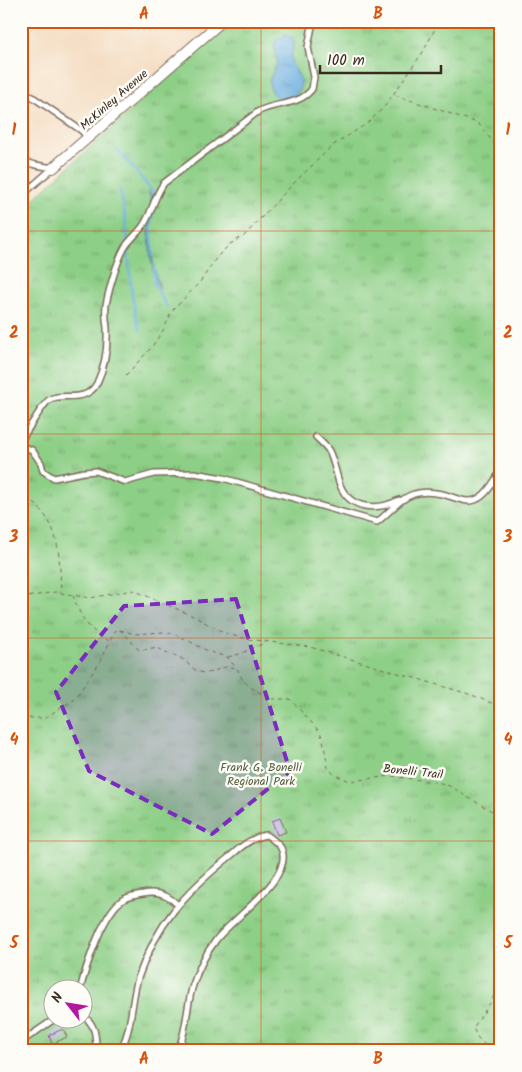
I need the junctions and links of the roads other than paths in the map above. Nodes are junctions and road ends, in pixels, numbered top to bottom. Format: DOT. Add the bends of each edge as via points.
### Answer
graph roads {
  1 [pos="222,21"];
  2 [pos="312,21"];
  3 [pos="21,89"];
  4 [pos="89,138"];
  5 [pos="21,161"];
  6 [pos="53,168"];
  7 [pos="21,196"];
  8 [pos="316,437"];
  9 [pos="21,442"];
  10 [pos="501,471"];
  11 [pos="404,498"];
  12 [pos="178,905"];
  13 [pos="83,980"];
  14 [pos="92,1024"];
  15 [pos="42,1027"];
  16 [pos="21,1042"];
  17 [pos="96,1051"];
  18 [pos="119,1051"];
  19 [pos="125,1051"];
  20 [pos="150,1051"];
  21 [pos="176,1051"];
  1 -- 4 [label="street, McKinley Avenue"];
  2 -- 9 [label="lane" via="308,47 314,77 312,89 293,102 259,111 164,183 156,193 146,222 125,248 117,266 106,306 106,353 95,386 77,397 59,396 49,400"];
  3 -- 4 [label="lane"];
  4 -- 6 [label="street, McKinley Avenue"];
  5 -- 6 [label="lane"];
  6 -- 7 [label="lane, McKinley Avenue"];
  8 -- 11 [label="lane" via="329,452 345,495 353,501 373,507"];
  9 -- 11 [label="lane" via="32,450 43,471 54,478 96,471 125,482 154,474 194,473 223,478 377,522"];
  10 -- 11 [label="lane" via="477,500 465,502 427,492"];
  12 -- 13 [label="lane" via="167,895 158,893 139,894 122,900 96,941"];
  12 -- 18 [label="lane" via="144,960 133,993 125,1043"];
  12 -- 21 [label="lane" via="202,879 258,836 267,835 281,847 284,857 278,876 223,930 205,958 193,985 183,1039"];
  14 -- 17 [label="lane"];
  15 -- 16 [label="lane"];
  19 -- 20 [label="lane"];
}
